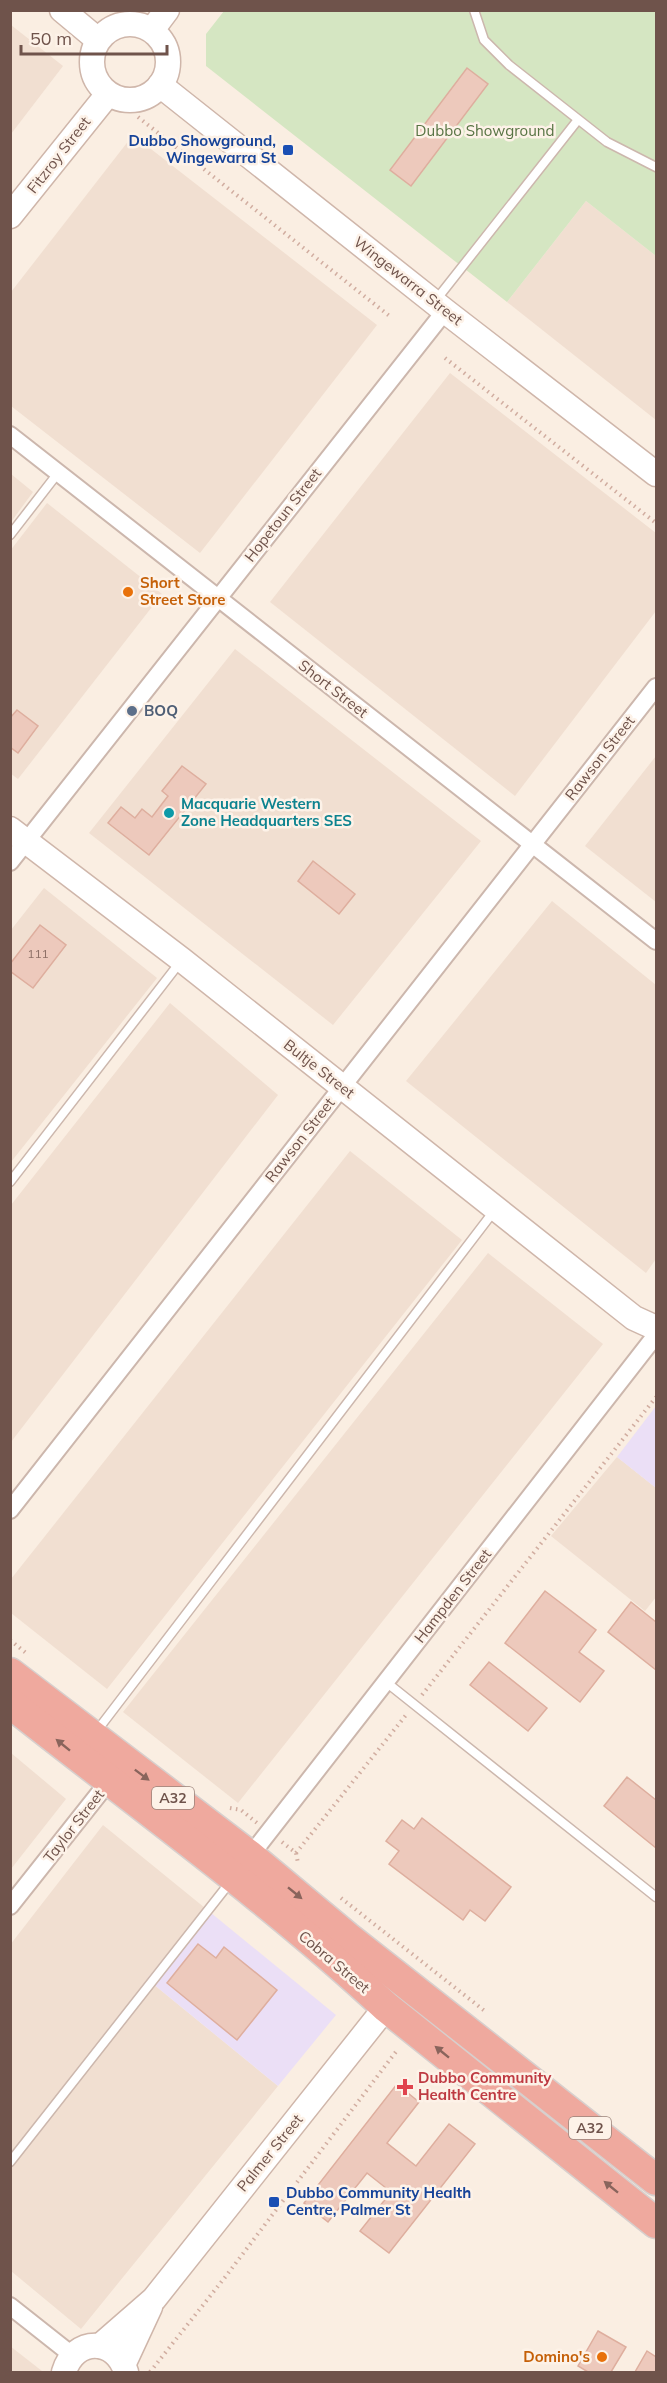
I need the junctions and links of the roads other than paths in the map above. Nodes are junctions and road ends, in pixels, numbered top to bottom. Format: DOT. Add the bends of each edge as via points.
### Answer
graph roads {
  1 [pos="62,10"];
  2 [pos="167,10"];
  3 [pos="474,10"];
  4 [pos="152,30"];
  5 [pos="98,40"];
  6 [pos="160,85"];
  7 [pos="108,94"];
  8 [pos="577,121"];
  9 [pos="657,167"];
  10 [pos="10,216"];
  11 [pos="440,306"];
  12 [pos="10,435"];
  13 [pos="58,473"];
  14 [pos="657,474"];
  15 [pos="10,535"];
  16 [pos="217,598"];
  17 [pos="657,687"];
  18 [pos="18,835"];
  19 [pos="533,844"];
  20 [pos="10,862"];
  21 [pos="657,941"];
  22 [pos="182,960"];
  23 [pos="342,1087"];
  24 [pos="10,1182"];
  25 [pos="496,1208"];
  26 [pos="657,1328"];
  27 [pos="657,1335"];
  28 [pos="10,1510"];
  29 [pos="10,1674"];
  30 [pos="386,1682"];
  31 [pos="10,1703"];
  32 [pos="94,1739"];
  33 [pos="109,1781"];
  34 [pos="241,1867"];
  35 [pos="657,1897"];
  36 [pos="10,1906"];
  37 [pos="347,1937"];
  38 [pos="386,2007"];
  39 [pos="10,2162"];
  40 [pos="657,2180"];
  41 [pos="657,2223"];
  42 [pos="154,2299"];
  43 [pos="10,2306"];
  44 [pos="100,2346"];
  45 [pos="68,2364"];
  46 [pos="125,2368"];
  1 -- 5 [label="street"];
  2 -- 4 [label="street"];
  3 -- 8 [label="lane" via="484,40 508,66"];
  4 -- 5 [label="street" via="129,23 106,31"];
  4 -- 6 [label="street" via="166,50 168,62"];
  5 -- 7 [label="street" via="91,63 93,75"];
  6 -- 7 [label="street" via="142,99 118,99"];
  6 -- 11 [label="street, Wingewarra Street"];
  7 -- 10 [label="street, Fitzroy Street"];
  8 -- 9 [label="lane" via="607,142"];
  8 -- 11 [label="lane"];
  11 -- 14 [label="street, Wingewarra Street"];
  11 -- 16 [label="street, Hopetoun Street"];
  12 -- 13 [label="street, Short Street"];
  13 -- 15 [label="lane"];
  13 -- 16 [label="street, Short Street"];
  16 -- 18 [label="street, Hopetoun Street"];
  16 -- 19 [label="street, Short Street"];
  17 -- 19 [label="street, Rawson Street"];
  18 -- 20 [label="street, Hopetoun Street"];
  18 -- 22 [label="street, Bultje Street"];
  19 -- 21 [label="street, Short Street"];
  19 -- 23 [label="street, Rawson Street"];
  22 -- 23 [label="street, Bultje Street"];
  22 -- 24 [label="lane"];
  23 -- 25 [label="street, Bultje Street"];
  23 -- 28 [label="street, Rawson Street"];
  25 -- 26 [label="street, Bultje Street" via="634,1318"];
  25 -- 32 [label="lane"];
  27 -- 30 [label="street, Hampden Street"];
  29 -- 32 [label="highway, Cobra Street / A32"];
  30 -- 34 [label="street, Hampden Street"];
  30 -- 35 [label="lane"];
  33 -- 31 [label="highway, Cobra Street / A32, one-way"];
  32 -- 33 [label="street, Taylor Street" via="110,1762"];
  32 -- 34 [label="highway, Cobra Street / A32, one-way"];
  33 -- 34 [label="highway, Cobra Street / A32" via="201,1852"];
  33 -- 36 [label="street, Taylor Street"];
  34 -- 37 [label="highway, Cobra Street / A32, one-way"];
  34 -- 38 [label="highway, Cobra Street / A32"];
  34 -- 39 [label="lane"];
  37 -- 38 [label="highway" via="384,1975 388,1986"];
  37 -- 40 [label="highway, Cobra Street / A32"];
  41 -- 38 [label="highway, Cobra Street / A32, one-way"];
  38 -- 42 [label="street, Palmer Street"];
  42 -- 44 [label="street, Palmer Street"];
  42 -- 46 [label="street, Palmer Street"];
  43 -- 45 [label="street"];
  44 -- 45 [label="street" via="81,2349"];
  44 -- 46 [label="street" via="118,2355"];
}
